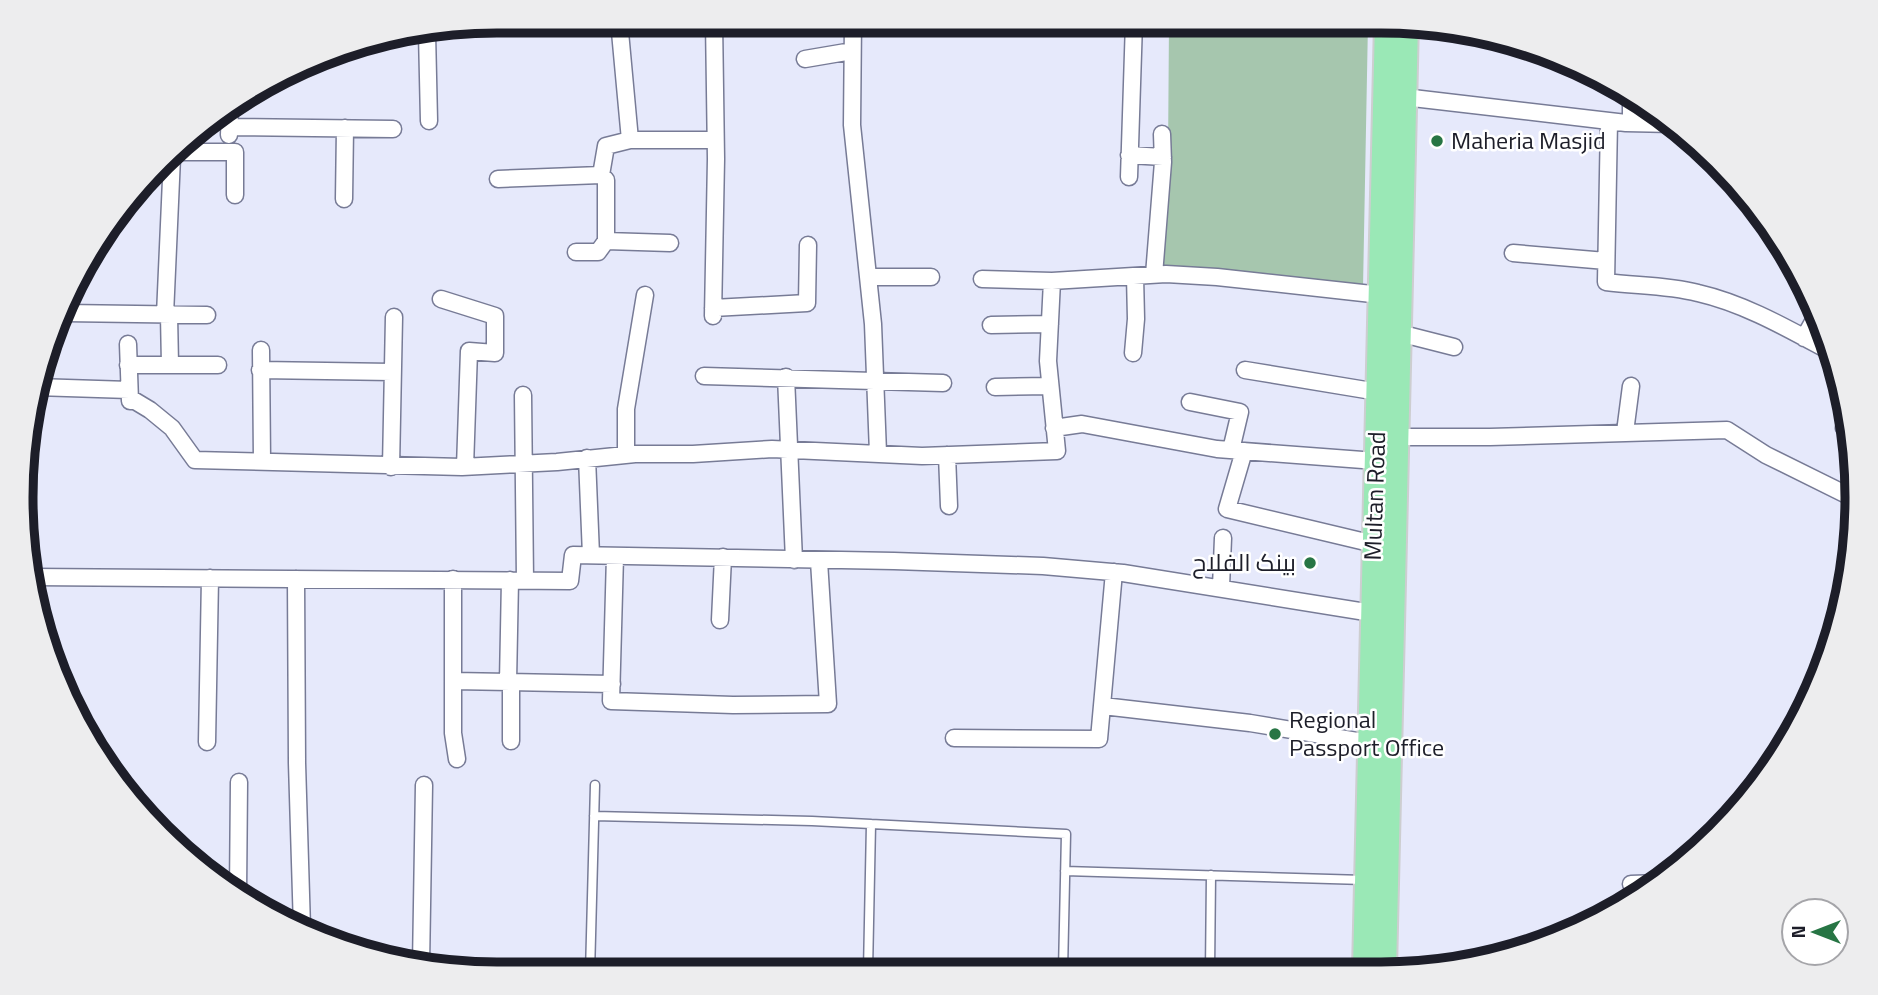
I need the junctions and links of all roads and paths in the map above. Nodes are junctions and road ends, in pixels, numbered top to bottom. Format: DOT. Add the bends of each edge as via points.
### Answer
graph roads {
  1 [pos="621,33"];
  2 [pos="715,33"];
  3 [pos="853,33"];
  4 [pos="1134,33"];
  5 [pos="1387,33"];
  6 [pos="1406,34"];
  7 [pos="428,38"];
  8 [pos="852,51"];
  9 [pos="805,59"];
  10 [pos="1404,97"];
  11 [pos="1632,107"];
  12 [pos="229,119"];
  13 [pos="429,121"];
  14 [pos="1609,121"];
  15 [pos="1631,123"];
  16 [pos="1655,124"];
  17 [pos="229,127"];
  18 [pos="345,128"];
  19 [pos="393,129"];
  20 [pos="1162,134"];
  21 [pos="630,140"];
  22 [pos="715,140"];
  23 [pos="187,152"];
  24 [pos="228,152"];
  25 [pos="1129,155"];
  26 [pos="1163,157"];
  27 [pos="172,166"];
  28 [pos="601,175"];
  29 [pos="1129,177"];
  30 [pos="498,179"];
  31 [pos="235,195"];
  32 [pos="344,199"];
  33 [pos="606,241"];
  34 [pos="670,243"];
  35 [pos="808,245"];
  36 [pos="576,252"];
  37 [pos="1513,253"];
  38 [pos="1606,261"];
  39 [pos="1154,275"];
  40 [pos="868,276"];
  41 [pos="1135,276"];
  42 [pos="931,277"];
  43 [pos="982,279"];
  44 [pos="1052,281"];
  45 [pos="645,295"];
  46 [pos="1381,295"];
  47 [pos="441,299"];
  48 [pos="72,313"];
  49 [pos="167,315"];
  50 [pos="206,315"];
  51 [pos="394,317"];
  52 [pos="1050,324"];
  53 [pos="991,325"];
  54 [pos="1811,325"];
  55 [pos="1399,333"];
  56 [pos="1804,338"];
  57 [pos="128,344"];
  58 [pos="1819,346"];
  59 [pos="1454,347"];
  60 [pos="261,350"];
  61 [pos="1133,353"];
  62 [pos="128,365"];
  63 [pos="170,365"];
  64 [pos="218,365"];
  65 [pos="260,370"];
  66 [pos="1245,370"];
  67 [pos="392,372"];
  68 [pos="704,376"];
  69 [pos="786,377"];
  70 [pos="874,381"];
  71 [pos="943,383"];
  72 [pos="1049,386"];
  73 [pos="1631,386"];
  74 [pos="995,387"];
  75 [pos="46,388"];
  76 [pos="1378,392"];
  77 [pos="523,395"];
  78 [pos="130,400"];
  79 [pos="1190,402"];
  80 [pos="1054,428"];
  81 [pos="1625,432"];
  82 [pos="1397,437"];
  83 [pos="789,449"];
  84 [pos="1238,451"];
  85 [pos="878,453"];
  86 [pos="626,455"];
  87 [pos="947,455"];
  88 [pos="587,458"];
  89 [pos="262,461"];
  90 [pos="1376,461"];
  91 [pos="525,465"];
  92 [pos="391,467"];
  93 [pos="465,467"];
  94 [pos="1845,494"];
  95 [pos="949,506"];
  96 [pos="1223,538"];
  97 [pos="1374,544"];
  98 [pos="591,555"];
  99 [pos="615,556"];
  100 [pos="723,557"];
  101 [pos="794,560"];
  102 [pos="819,561"];
  103 [pos="1114,572"];
  104 [pos="40,577"];
  105 [pos="210,578"];
  106 [pos="296,579"];
  107 [pos="453,579"];
  108 [pos="518,580"];
  109 [pos="1221,587"];
  110 [pos="1372,613"];
  111 [pos="720,620"];
  112 [pos="453,681"];
  113 [pos="509,682"];
  114 [pos="612,684"];
  115 [pos="1103,706"];
  116 [pos="954,737"];
  117 [pos="510,741"];
  118 [pos="207,742"];
  119 [pos="1369,743"];
  120 [pos="457,759"];
  121 [pos="239,782"];
  122 [pos="424,785"];
  123 [pos="596,785"];
  124 [pos="594,816"];
  125 [pos="871,824"];
  126 [pos="1065,871"];
  127 [pos="1212,875"];
  128 [pos="1367,880"];
  129 [pos="238,883"];
  130 [pos="1631,884"];
  131 [pos="1638,884"];
  132 [pos="302,918"];
  133 [pos="421,955"];
  134 [pos="590,962"];
  135 [pos="868,962"];
  136 [pos="1063,962"];
  137 [pos="1210,962"];
  138 [pos="1365,962"];
  139 [pos="1384,962"];
  1 -- 21 [label="street"];
  2 -- 22 [label="street"];
  3 -- 8 [label="street"];
  4 -- 25 [label="street"];
  5 -- 46 [label="main road, Multan Road"];
  6 -- 10 [label="main road, Multan Road"];
  7 -- 13 [label="street"];
  8 -- 9 [label="street"];
  8 -- 40 [label="street" via="852,125"];
  10 -- 14 [label="street"];
  10 -- 55 [label="main road, Multan Road"];
  11 -- 15 [label="street"];
  12 -- 17 [label="street"];
  14 -- 15 [label="street"];
  14 -- 38 [label="street"];
  15 -- 16 [label="street"];
  17 -- 18 [label="street"];
  17 -- 24 [label="street"];
  18 -- 19 [label="street"];
  18 -- 32 [label="street"];
  20 -- 26 [label="street"];
  21 -- 22 [label="street"];
  21 -- 28 [label="street" via="606,146"];
  22 -- 35 [label="street" via="713,312 807,303"];
  23 -- 24 [label="street"];
  24 -- 31 [label="street" via="235,152"];
  25 -- 26 [label="street"];
  25 -- 29 [label="street"];
  26 -- 39 [label="street"];
  27 -- 49 [label="street"];
  28 -- 30 [label="street"];
  28 -- 33 [label="street" via="606,180"];
  33 -- 34 [label="street"];
  33 -- 36 [label="street" via="598,252"];
  37 -- 38 [label="street"];
  38 -- 56 [label="street" via="1606,282 1700,293 1750,310"];
  39 -- 41 [label="street"];
  39 -- 46 [label="street" via="1217,277"];
  40 -- 42 [label="street"];
  40 -- 70 [label="street"];
  41 -- 44 [label="street"];
  41 -- 61 [label="street"];
  43 -- 44 [label="street"];
  44 -- 52 [label="street"];
  45 -- 86 [label="street" via="626,409"];
  46 -- 76 [label="main road, Multan Road"];
  47 -- 93 [label="street" via="495,316 495,353 469,351"];
  48 -- 49 [label="street"];
  49 -- 50 [label="street"];
  49 -- 63 [label="street"];
  51 -- 67 [label="street"];
  52 -- 53 [label="street"];
  52 -- 72 [label="street"];
  54 -- 56 [label="street"];
  55 -- 59 [label="street"];
  55 -- 82 [label="main road, Multan Road"];
  56 -- 58 [label="street"];
  57 -- 62 [label="street"];
  60 -- 65 [label="street"];
  62 -- 63 [label="street"];
  62 -- 78 [label="street"];
  63 -- 64 [label="street"];
  65 -- 67 [label="street"];
  65 -- 89 [label="street"];
  66 -- 76 [label="street"];
  67 -- 92 [label="street"];
  68 -- 69 [label="street"];
  69 -- 70 [label="street"];
  69 -- 83 [label="street"];
  70 -- 71 [label="street"];
  70 -- 85 [label="street"];
  72 -- 74 [label="street"];
  72 -- 80 [label="street"];
  73 -- 81 [label="street"];
  75 -- 78 [label="street"];
  76 -- 90 [label="main road, Multan Road"];
  77 -- 91 [label="street"];
  78 -- 89 [label="street" via="172,428 195,460"];
  79 -- 84 [label="street" via="1240,412"];
  80 -- 84 [label="street" via="1082,424"];
  80 -- 87 [label="street" via="1057,452"];
  81 -- 82 [label="street"];
  81 -- 94 [label="street" via="1727,429 1766,455"];
  82 -- 139 [label="main road, Multan Road"];
  83 -- 85 [label="street"];
  83 -- 86 [label="street"];
  83 -- 101 [label="street"];
  84 -- 90 [label="street"];
  84 -- 97 [label="street" via="1227,509"];
  85 -- 87 [label="street"];
  86 -- 88 [label="street"];
  87 -- 95 [label="street"];
  88 -- 91 [label="street"];
  88 -- 98 [label="street"];
  89 -- 92 [label="street"];
  90 -- 97 [label="main road, Multan Road"];
  91 -- 93 [label="street"];
  91 -- 108 [label="street"];
  92 -- 93 [label="street"];
  96 -- 109 [label="street"];
  97 -- 110 [label="main road, Multan Road"];
  98 -- 99 [label="street"];
  98 -- 108 [label="street" via="573,555 570,581"];
  99 -- 100 [label="street"];
  99 -- 114 [label="street"];
  100 -- 101 [label="street"];
  100 -- 111 [label="street"];
  101 -- 102 [label="street"];
  102 -- 103 [label="street"];
  102 -- 114 [label="street" via="828,704 611,701"];
  103 -- 109 [label="street"];
  103 -- 115 [label="street"];
  104 -- 105 [label="street"];
  105 -- 106 [label="street"];
  105 -- 118 [label="street"];
  106 -- 107 [label="street"];
  106 -- 132 [label="street"];
  107 -- 108 [label="street"];
  107 -- 112 [label="street"];
  108 -- 113 [label="street"];
  109 -- 110 [label="street"];
  110 -- 119 [label="main road, Multan Road"];
  112 -- 113 [label="street"];
  112 -- 120 [label="street"];
  113 -- 114 [label="street"];
  113 -- 117 [label="street"];
  115 -- 116 [label="street" via="1099,739"];
  115 -- 119 [label="street"];
  119 -- 128 [label="main road, Multan Road"];
  121 -- 129 [label="street"];
  122 -- 133 [label="street"];
  123 -- 124 [label="lane"];
  124 -- 125 [label="lane"];
  124 -- 134 [label="lane"];
  125 -- 126 [label="lane" via="1066,834"];
  125 -- 135 [label="lane"];
  126 -- 127 [label="lane"];
  126 -- 136 [label="lane"];
  127 -- 128 [label="lane"];
  127 -- 137 [label="lane"];
  128 -- 138 [label="main road, Multan Road"];
  130 -- 131 [label="street"];
}
